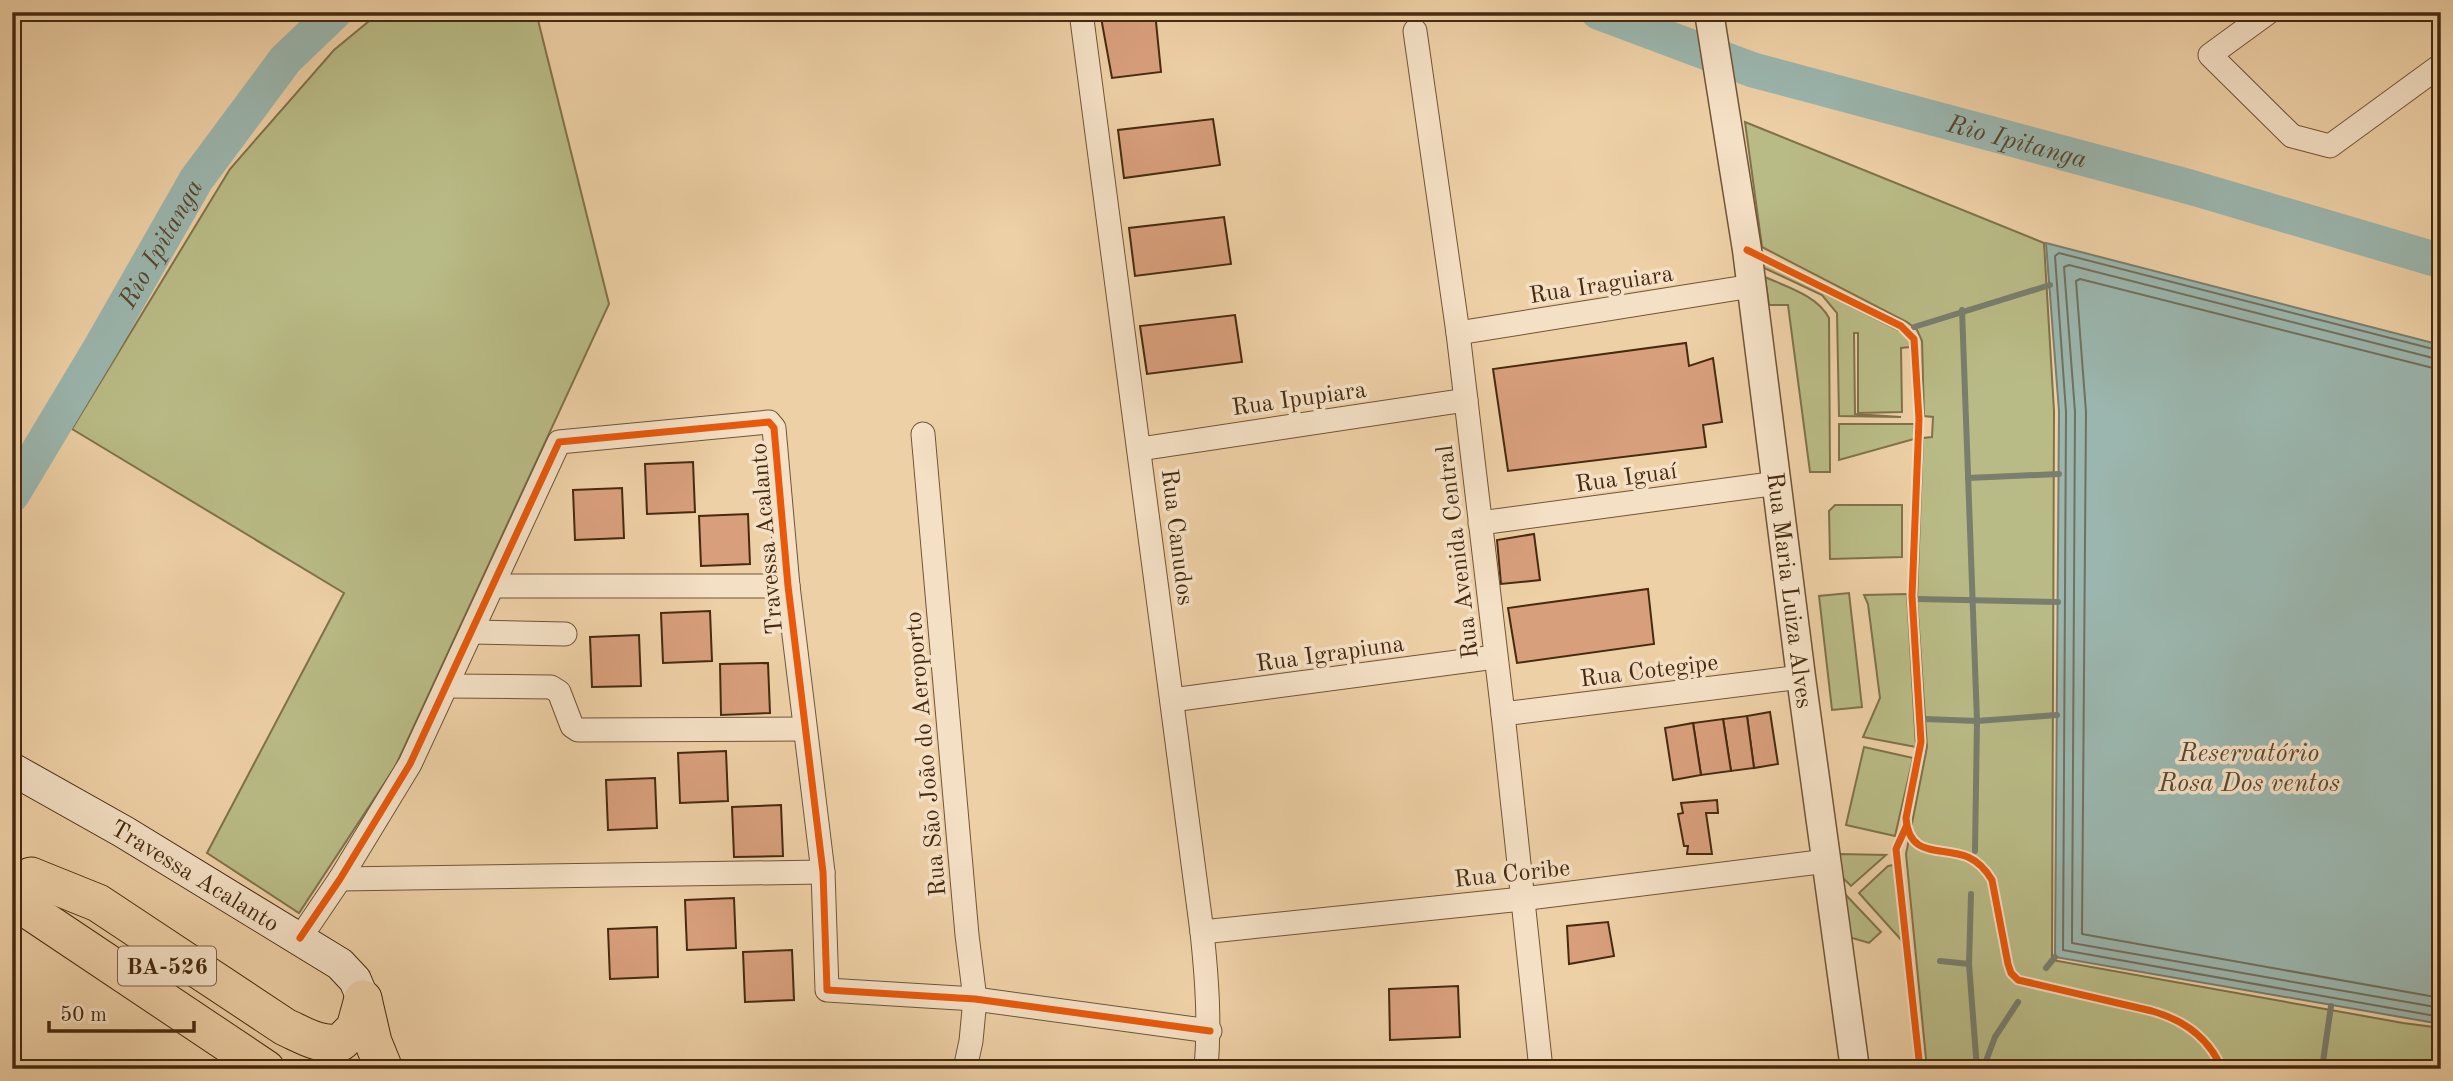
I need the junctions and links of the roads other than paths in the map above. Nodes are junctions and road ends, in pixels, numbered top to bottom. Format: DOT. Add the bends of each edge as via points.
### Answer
graph roads {
  1 [pos="1081,12"];
  2 [pos="1709,12"];
  3 [pos="2269,12"];
  4 [pos="1415,31"];
  5 [pos="2441,65"];
  6 [pos="1752,286"];
  7 [pos="1458,333"];
  8 [pos="1466,400"];
  9 [pos="923,434"];
  10 [pos="1140,449"];
  11 [pos="1778,483"];
  12 [pos="1480,523"];
  13 [pos="494,586"];
  14 [pos="788,586"];
  15 [pos="472,632"];
  16 [pos="565,634"];
  17 [pos="1495,657"];
  18 [pos="1801,677"];
  19 [pos="448,685"];
  20 [pos="1172,700"];
  21 [pos="1503,714"];
  22 [pos="805,729"];
  23 [pos="12,769"];
  24 [pos="1827,861"];
  25 [pos="822,872"];
  26 [pos="19,879"];
  27 [pos="340,879"];
  28 [pos="1522,899"];
  29 [pos="1202,932"];
  30 [pos="300,938"];
  31 [pos="363,999"];
  32 [pos="975,999"];
  33 [pos="1210,1031"];
  34 [pos="266,1069"];
  35 [pos="321,1069"];
  36 [pos="384,1069"];
  37 [pos="965,1069"];
  38 [pos="1206,1069"];
  39 [pos="1541,1069"];
  40 [pos="1855,1069"];
  1 -- 10 [label="street, Rua Canudos"];
  2 -- 6 [label="street, Rua Maria Luiza Alves"];
  3 -- 5 [label="street" via="2210,55 2292,136 2330,146"];
  4 -- 7 [label="street, Rua Avenida Central"];
  6 -- 7 [label="street, Rua Iraguiara"];
  6 -- 11 [label="street, Rua Maria Luiza Alves"];
  7 -- 8 [label="street, Rua Avenida Central"];
  8 -- 10 [label="street, Rua Ipupiara"];
  8 -- 12 [label="street, Rua Avenida Central"];
  9 -- 32 [label="street, Rua São João do Aeroporto"];
  10 -- 20 [label="street, Rua Canudos"];
  11 -- 12 [label="street, Rua Iguaí"];
  11 -- 18 [label="street, Rua Maria Luiza Alves"];
  12 -- 17 [label="street, Rua Avenida Central"];
  13 -- 14 [label="street, Travessa Acalanto"];
  13 -- 14 [label="street, Travessa Acalanto" via="559,442 769,422 774,428"];
  13 -- 15 [label="street, Travessa Acalanto"];
  14 -- 22 [label="street, Travessa Acalanto"];
  15 -- 16 [label="street"];
  15 -- 19 [label="street, Travessa Acalanto"];
  17 -- 20 [label="street, Rua Igrapiuna"];
  17 -- 21 [label="street, Rua Avenida Central"];
  18 -- 21 [label="street, Rua Cotegipe"];
  18 -- 24 [label="street, Rua Maria Luiza Alves"];
  19 -- 22 [label="street" via="551,687 559,692 572,726 578,730"];
  19 -- 27 [label="street, Travessa Acalanto" via="410,764"];
  20 -- 29 [label="street, Rua Canudos"];
  21 -- 28 [label="street, Rua Avenida Central"];
  22 -- 25 [label="street, Travessa Acalanto"];
  23 -- 30 [label="main road, Travessa Acalanto"];
  24 -- 28 [label="street, Rua Coribe"];
  24 -- 40 [label="street, Rua Maria Luiza Alves"];
  25 -- 27 [label="street"];
  25 -- 32 [label="street, Travessa Acalanto" via="827,989"];
  26 -- 31 [label="highway" via="98,903 285,1027 310,1038 341,1042 355,1028"];
  26 -- 34 [label="highway, BA-526"];
  26 -- 35 [label="highway, BA-526"];
  27 -- 30 [label="street, Travessa Acalanto"];
  28 -- 29 [label="street, Rua Coribe"];
  28 -- 39 [label="street, Rua Avenida Central"];
  29 -- 33 [label="street, Rua Canudos"];
  30 -- 31 [label="main road, Travessa Acalanto" via="349,971"];
  31 -- 36 [label="highway"];
  32 -- 33 [label="street"];
  32 -- 37 [label="street, Rua São João do Aeroporto"];
  33 -- 38 [label="street, Rua Canudos"];
}
